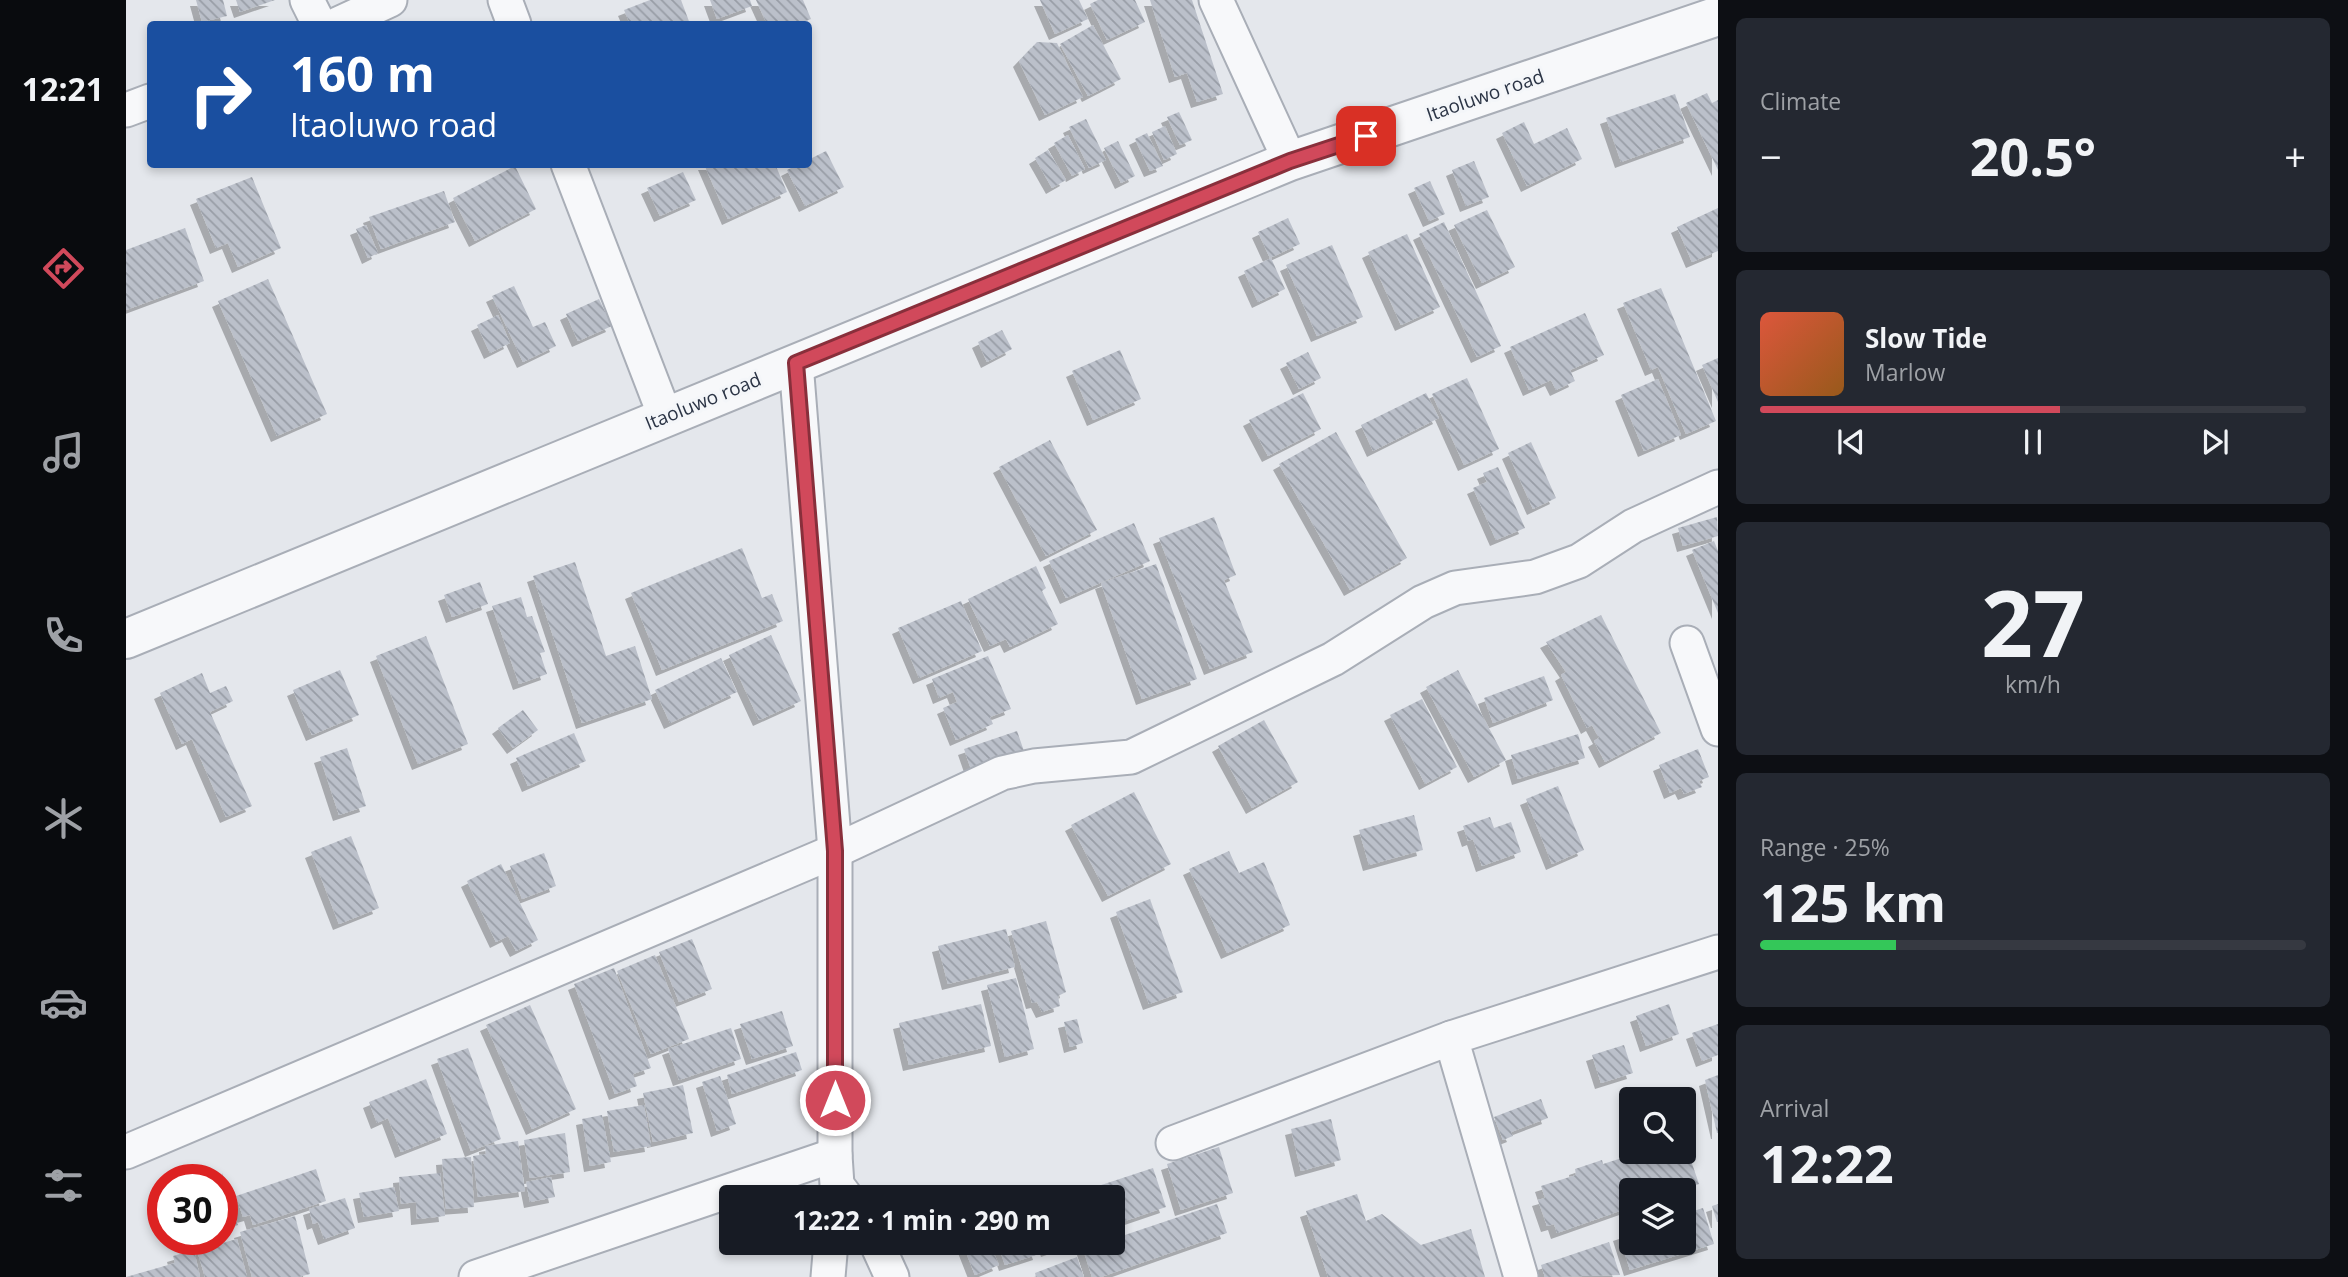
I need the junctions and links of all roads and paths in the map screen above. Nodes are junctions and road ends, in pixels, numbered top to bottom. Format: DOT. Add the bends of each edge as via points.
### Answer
graph roads {
  1 [pos="307,0"];
  2 [pos="390,0"];
  3 [pos="505,0"];
  4 [pos="1216,0"];
  5 [pos="1718,16"];
  6 [pos="317,21"];
  7 [pos="344,21"];
  8 [pos="513,21"];
  9 [pos="147,101"];
  10 [pos="126,110"];
  11 [pos="1290,161"];
  12 [pos="570,168"];
  13 [pos="796,363"];
  14 [pos="665,416"];
  15 [pos="1718,487"];
  16 [pos="126,639"];
  17 [pos="1687,643"];
  18 [pos="1718,729"];
  19 [pos="835,851"];
  20 [pos="1718,952"];
  21 [pos="1451,1038"];
  22 [pos="1173,1143"];
  23 [pos="126,1152"];
  24 [pos="839,1183"];
  25 [pos="830,1255"];
  26 [pos="882,1255"];
  27 [pos="476,1277"];
  28 [pos="828,1277"];
  29 [pos="892,1277"];
  30 [pos="1521,1277"];
  1 -- 6 [label="street"];
  2 -- 7 [label="street"];
  3 -- 8 [label="street"];
  4 -- 11 [label="street"];
  5 -- 11 [label="street, Itaoluwo road"];
  9 -- 10 [label="street"];
  11 -- 13 [label="street, Itaoluwo road"];
  12 -- 14 [label="street"];
  13 -- 14 [label="street, Itaoluwo road"];
  13 -- 19 [label="street"];
  14 -- 16 [label="street, Itaoluwo road"];
  15 -- 19 [label="street" via="1633,526 1579,561 1535,577 1455,588 1423,602 1333,659 1131,757 1002,773"];
  17 -- 18 [label="street"];
  19 -- 23 [label="street"];
  19 -- 24 [label="street"];
  20 -- 21 [label="street"];
  21 -- 22 [label="street"];
  21 -- 30 [label="street"];
  24 -- 27 [label="street"];
  25 -- 28 [label="street"];
  26 -- 29 [label="street"];
}
